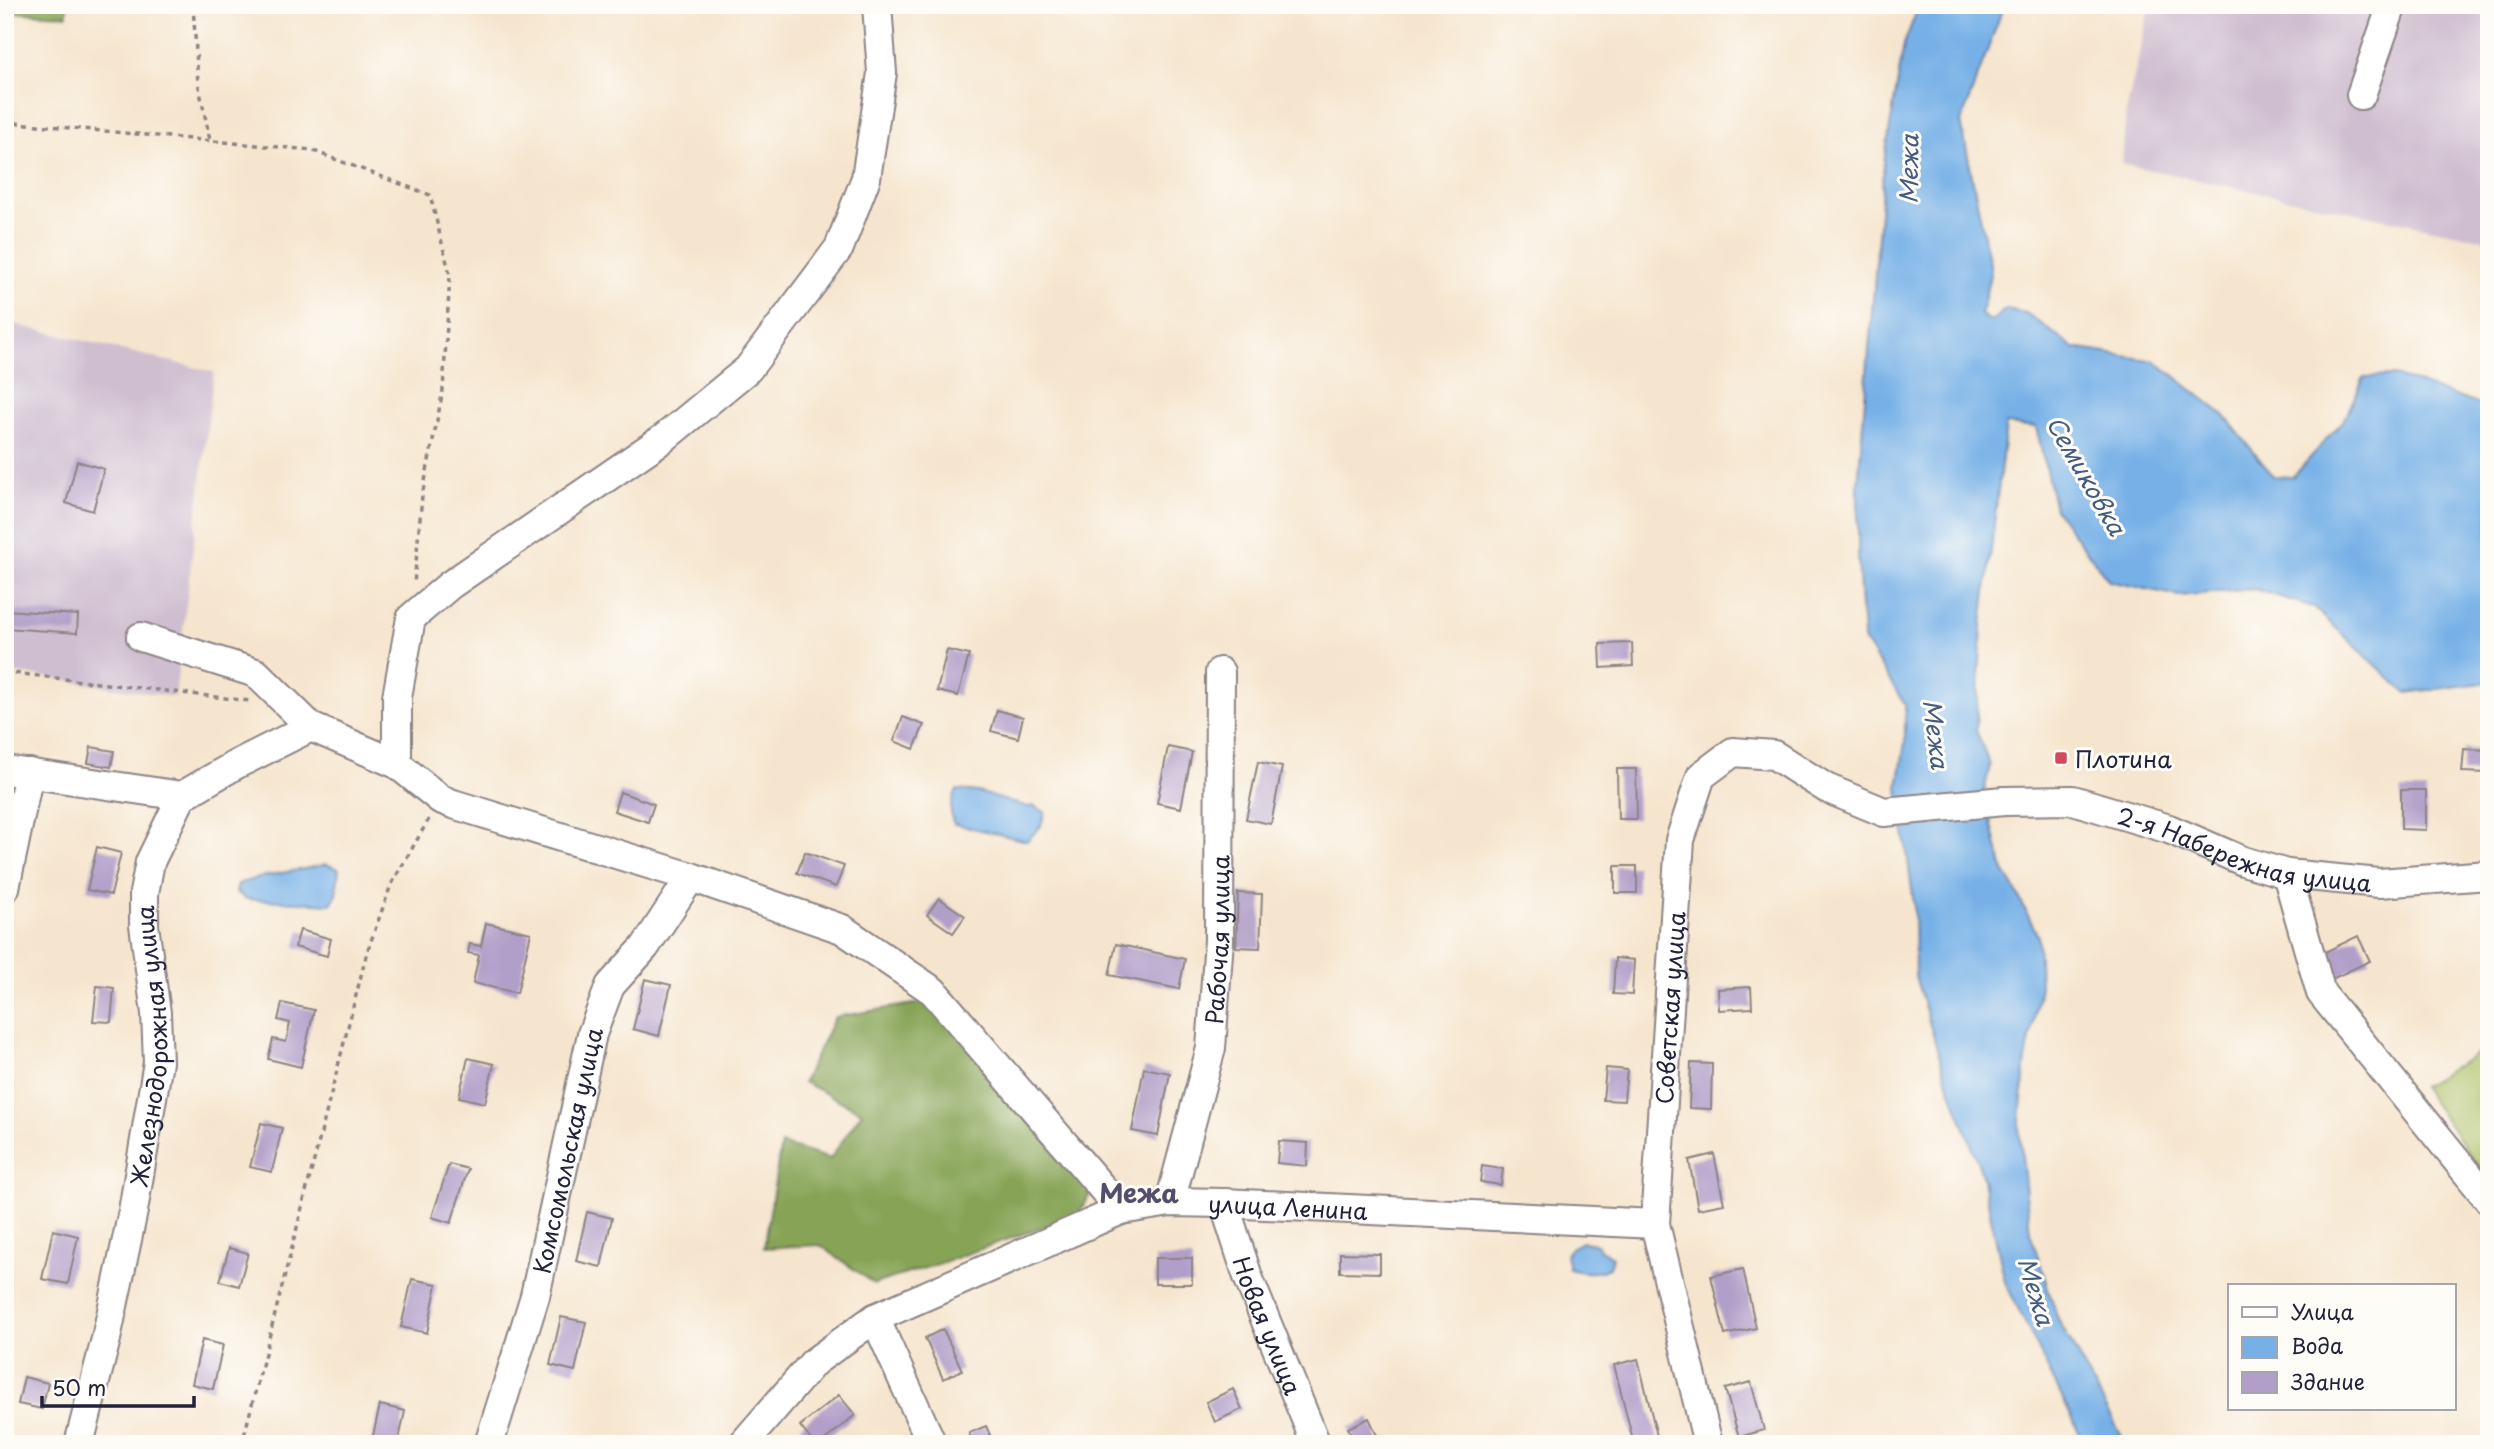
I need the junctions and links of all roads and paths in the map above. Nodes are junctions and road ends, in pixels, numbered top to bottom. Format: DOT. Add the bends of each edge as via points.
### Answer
graph roads {
  1 [pos="193,5"];
  2 [pos="877,5"];
  3 [pos="2392,5"];
  4 [pos="2361,95"];
  5 [pos="5,122"];
  6 [pos="210,140"];
  7 [pos="411,618"];
  8 [pos="141,637"];
  9 [pos="1220,671"];
  10 [pos="5,672"];
  11 [pos="290,706"];
  12 [pos="311,727"];
  13 [pos="397,764"];
  14 [pos="17,772"];
  15 [pos="182,796"];
  16 [pos="440,799"];
  17 [pos="1884,812"];
  18 [pos="2287,874"];
  19 [pos="2489,875"];
  20 [pos="691,877"];
  21 [pos="5,888"];
  22 [pos="2489,1200"];
  23 [pos="1170,1202"];
  24 [pos="1224,1203"];
  25 [pos="1121,1210"];
  26 [pos="1655,1224"];
  27 [pos="875,1318"];
  28 [pos="79,1444"];
  29 [pos="242,1444"];
  30 [pos="489,1444"];
  31 [pos="743,1444"];
  32 [pos="932,1444"];
  33 [pos="1316,1444"];
  34 [pos="1708,1444"];
  1 -- 6 [label="path" via="198,82"];
  2 -- 7 [label="street" via="882,73 866,178 839,248 748,369 664,438 450,585"];
  3 -- 4 [label="street"];
  5 -- 6 [label="path"];
  6 -- 7 [label="path" via="311,150 430,195 450,275 443,390 422,496"];
  7 -- 13 [label="street" via="397,697"];
  8 -- 11 [label="street" via="256,673"];
  9 -- 23 [label="street, Рабочая улица" via="1219,940 1211,1048"];
  10 -- 11 [label="path"];
  11 -- 12 [label="street"];
  12 -- 13 [label="street"];
  12 -- 15 [label="street"];
  13 -- 16 [label="street"];
  14 -- 15 [label="street"];
  14 -- 21 [label="street"];
  15 -- 28 [label="street, Железнодорожная улица" via="150,862 144,893 158,1062 133,1211"];
  16 -- 20 [label="street"];
  16 -- 29 [label="path" via="391,885 367,952"];
  17 -- 18 [label="street, 2-я Набережная улица" via="2073,800 2169,829 2243,861"];
  17 -- 26 [label="street, Советская улица" via="1826,788 1774,755 1733,751 1701,776 1680,840"];
  18 -- 19 [label="street, 2-я Набережная улица" via="2379,883"];
  18 -- 22 [label="street" via="2321,993"];
  20 -- 25 [label="street" via="842,929 933,990"];
  20 -- 30 [label="street, Комсомольская улица" via="645,947 610,986 592,1034 535,1296"];
  23 -- 24 [label="street, улица Ленина"];
  23 -- 25 [label="street, улица Ленина"];
  24 -- 26 [label="street, улица Ленина"];
  24 -- 33 [label="street, Новая улица" via="1248,1278"];
  25 -- 27 [label="street, улица Ленина"];
  26 -- 34 [label="street, Советская улица"];
  27 -- 31 [label="street, улица Ленина" via="814,1362"];
  27 -- 32 [label="street"];
}
